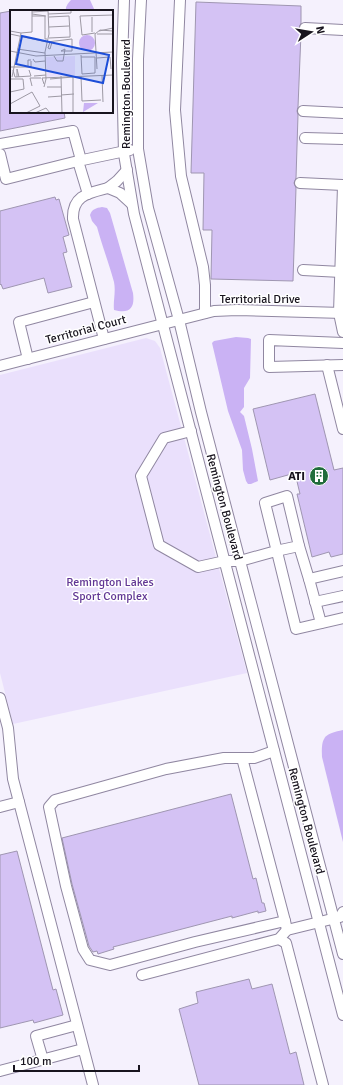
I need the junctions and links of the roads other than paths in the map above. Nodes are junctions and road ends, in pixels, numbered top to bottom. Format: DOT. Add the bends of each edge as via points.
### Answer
graph roads {
  1 [pos="124,0"];
  2 [pos="141,0"];
  3 [pos="180,0"];
  4 [pos="305,28"];
  5 [pos="343,30"];
  6 [pos="303,111"];
  7 [pos="343,113"];
  8 [pos="305,138"];
  9 [pos="343,139"];
  10 [pos="0,144"];
  11 [pos="124,150"];
  12 [pos="138,150"];
  13 [pos="0,154"];
  14 [pos="79,160"];
  15 [pos="127,170"];
  16 [pos="300,183"];
  17 [pos="343,185"];
  18 [pos="108,188"];
  19 [pos="88,194"];
  20 [pos="132,204"];
  21 [pos="303,270"];
  22 [pos="341,272"];
  23 [pos="94,302"];
  24 [pos="205,313"];
  25 [pos="341,313"];
  26 [pos="179,320"];
  27 [pos="163,324"];
  28 [pos="343,332"];
  29 [pos="104,339"];
  30 [pos="343,343"];
  31 [pos="28,359"];
  32 [pos="343,365"];
  33 [pos="0,366"];
  34 [pos="327,366"];
  35 [pos="343,429"];
  36 [pos="191,431"];
  37 [pos="299,546"];
  38 [pos="276,551"];
  39 [pos="225,561"];
  40 [pos="240,561"];
  41 [pos="343,571"];
  42 [pos="309,579"];
  43 [pos="343,596"];
  44 [pos="315,602"];
  45 [pos="343,618"];
  46 [pos="321,623"];
  47 [pos="0,702"];
  48 [pos="274,751"];
  49 [pos="242,758"];
  50 [pos="19,802"];
  51 [pos="0,807"];
  52 [pos="340,916"];
  53 [pos="319,922"];
  54 [pos="286,925"];
  55 [pos="279,939"];
  56 [pos="343,954"];
  57 [pos="142,975"];
  58 [pos="343,1015"];
  59 [pos="77,1025"];
  60 [pos="83,1049"];
  61 [pos="43,1060"];
  62 [pos="0,1071"];
  63 [pos="93,1085"];
  64 [pos="323,1085"];
  1 -- 11 [label="street, Remington Boulevard"];
  2 -- 12 [label="street, Remington Boulevard"];
  3 -- 24 [label="street" via="176,110 181,176 203,267"];
  4 -- 5 [label="street"];
  6 -- 7 [label="street"];
  8 -- 9 [label="street"];
  10 -- 14 [label="street" via="73,131"];
  11 -- 12 [label="street"];
  11 -- 14 [label="street"];
  11 -- 15 [label="street, Remington Boulevard"];
  12 -- 26 [label="street, Remington Boulevard" via="148,208"];
  13 -- 14 [label="street" via="6,179"];
  14 -- 19 [label="street"];
  15 -- 18 [label="street"];
  15 -- 20 [label="street, Remington Boulevard"];
  16 -- 17 [label="street"];
  17 -- 22 [label="street"];
  18 -- 19 [label="street"];
  18 -- 20 [label="street" via="120,193"];
  19 -- 23 [label="street" via="75,205 73,219"];
  20 -- 27 [label="street, Remington Boulevard"];
  21 -- 22 [label="street"];
  22 -- 25 [label="street"];
  23 -- 29 [label="street"];
  23 -- 31 [label="street" via="19,322"];
  24 -- 25 [label="street, Territorial Drive" via="237,310"];
  24 -- 26 [label="street, Territorial Drive"];
  25 -- 28 [label="street"];
  26 -- 27 [label="street, Territorial Court"];
  26 -- 40 [label="street, Remington Boulevard"];
  27 -- 29 [label="street, Territorial Court"];
  27 -- 36 [label="street, Remington Boulevard"];
  29 -- 31 [label="street, Territorial Court"];
  30 -- 34 [label="street" via="270,340 269,366"];
  31 -- 33 [label="street, Territorial Court"];
  32 -- 34 [label="street"];
  34 -- 35 [label="street"];
  36 -- 39 [label="street, Remington Boulevard"];
  36 -- 39 [label="street" via="164,438 141,476 159,545 198,567"];
  37 -- 38 [label="street"];
  37 -- 38 [label="street" via="287,496 265,503"];
  37 -- 42 [label="street"];
  38 -- 40 [label="street"];
  38 -- 46 [label="street" via="296,628"];
  39 -- 40 [label="street"];
  39 -- 48 [label="street, Remington Boulevard"];
  40 -- 52 [label="street, Remington Boulevard"];
  41 -- 42 [label="street"];
  42 -- 44 [label="street"];
  43 -- 44 [label="street"];
  44 -- 46 [label="street"];
  45 -- 46 [label="street"];
  47 -- 50 [label="street" via="8,728 13,779"];
  48 -- 49 [label="street" via="254,758"];
  48 -- 53 [label="street, Remington Boulevard"];
  49 -- 54 [label="street"];
  49 -- 54 [label="street" via="224,758 166,769 55,800 49,807 66,886 83,949 90,960 110,965 195,942"];
  50 -- 51 [label="street"];
  50 -- 59 [label="street"];
  52 -- 53 [label="street"];
  52 -- 56 [label="street, Remington Boulevard"];
  53 -- 54 [label="street"];
  53 -- 58 [label="street, Remington Boulevard"];
  54 -- 55 [label="street"];
  55 -- 57 [label="street"];
  55 -- 64 [label="street" via="286,943"];
  59 -- 60 [label="street"];
  59 -- 61 [label="street" via="36,1036"];
  60 -- 61 [label="street"];
  60 -- 63 [label="street"];
  61 -- 62 [label="street"];
}
